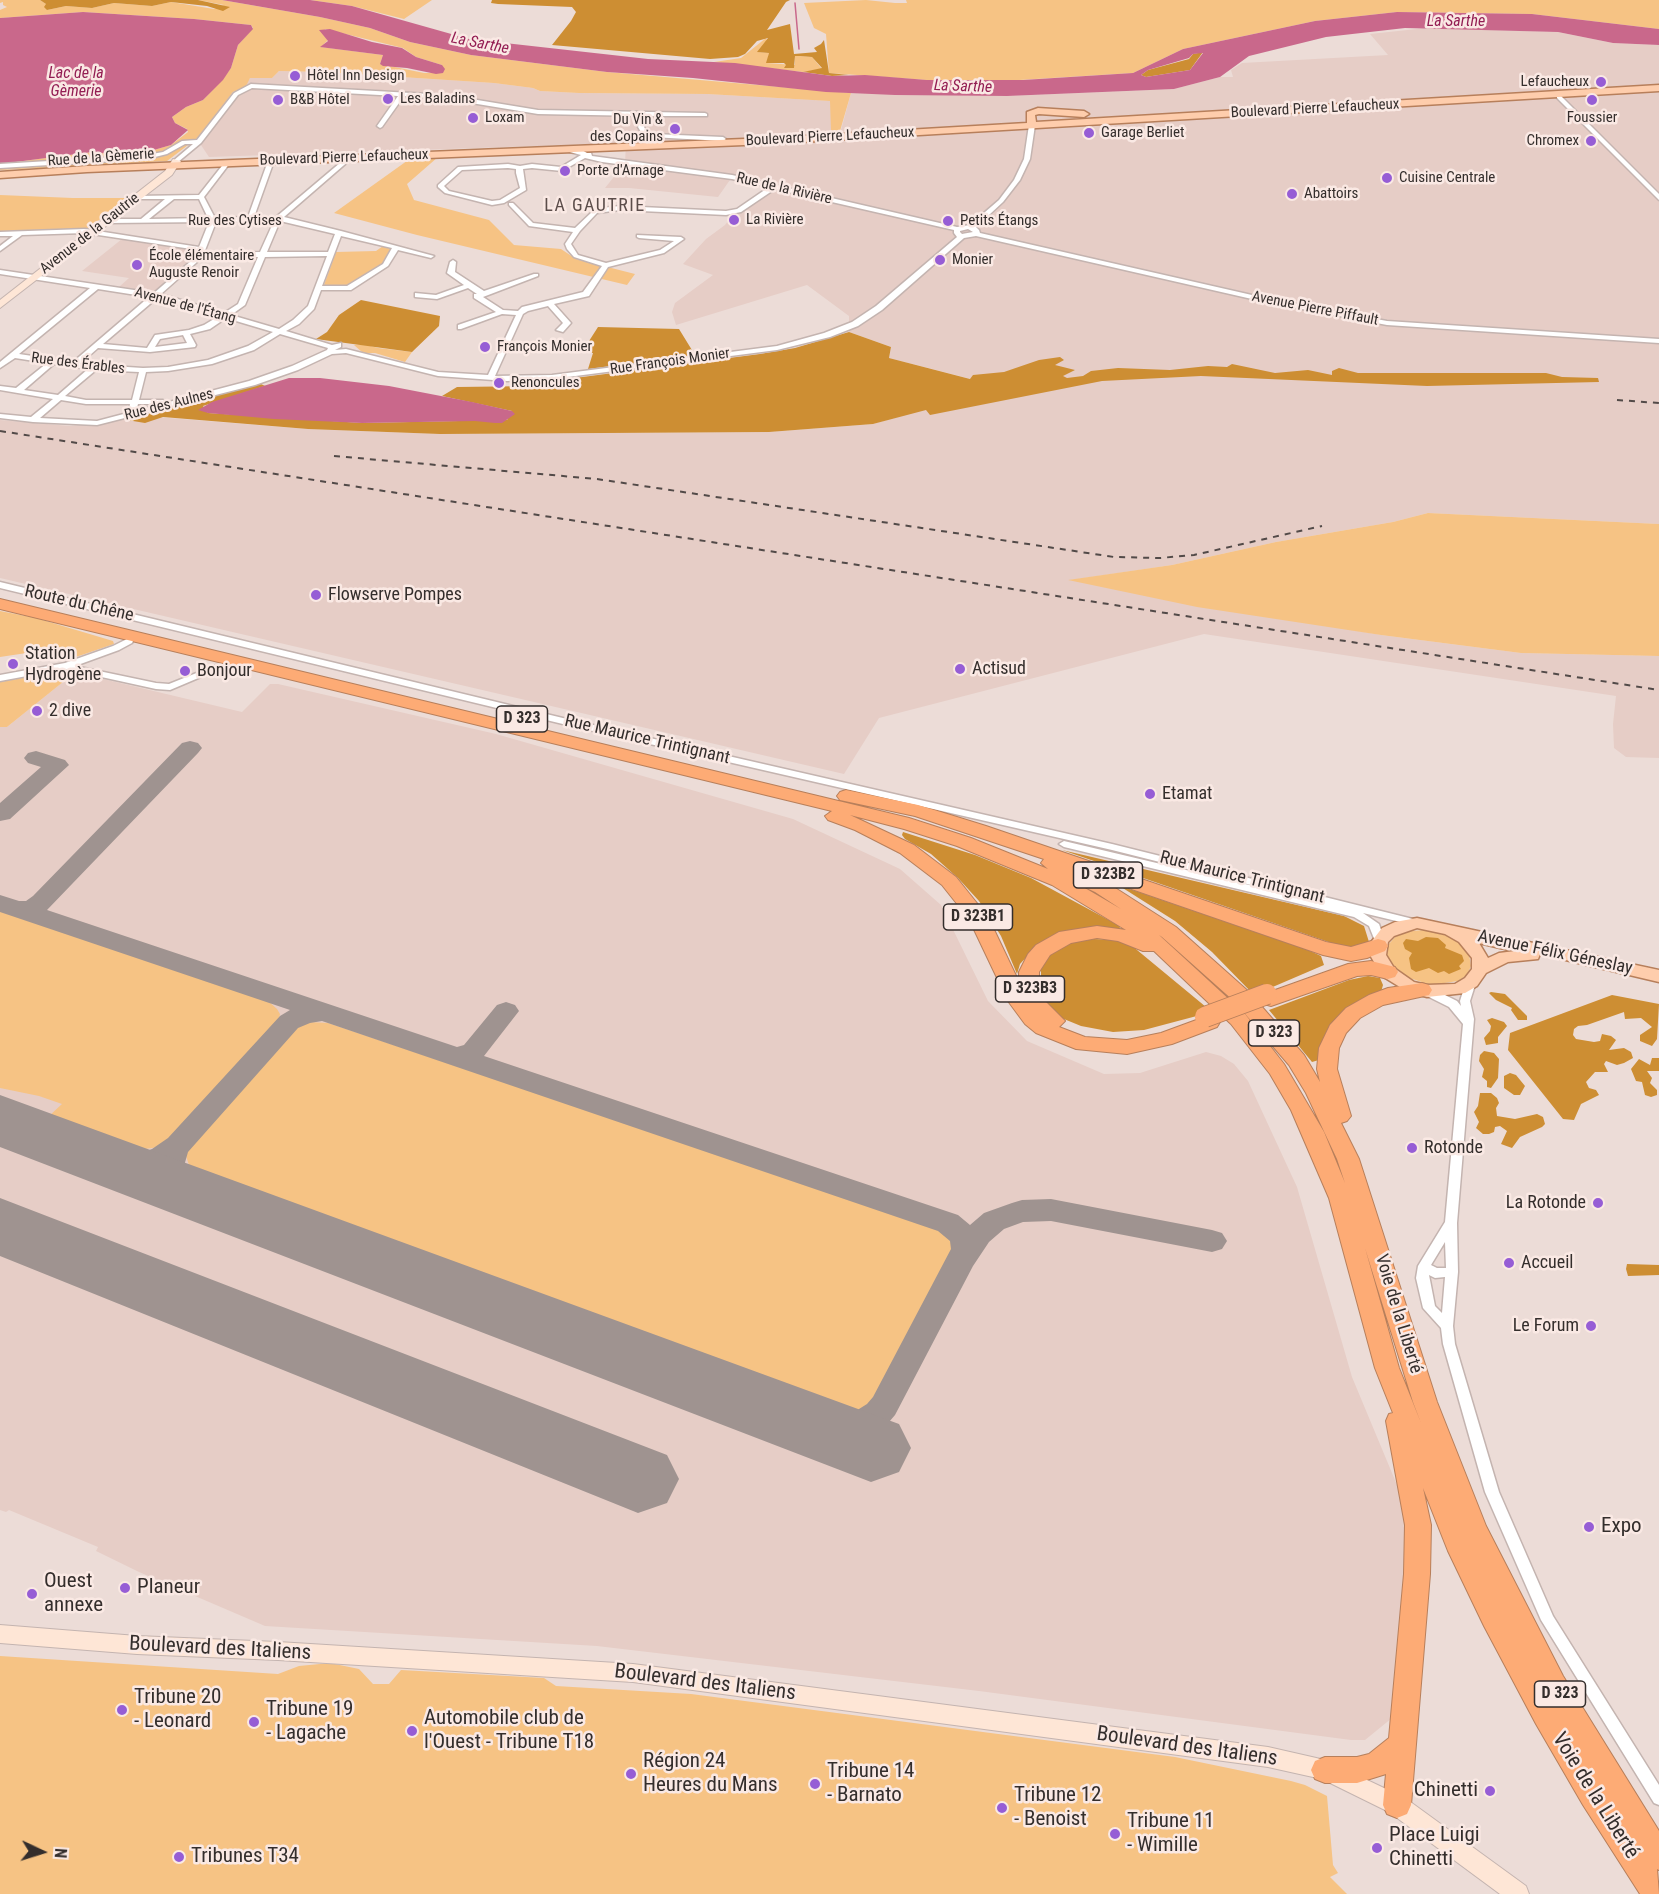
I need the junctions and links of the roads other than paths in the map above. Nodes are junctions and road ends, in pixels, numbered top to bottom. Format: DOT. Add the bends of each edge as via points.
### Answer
graph roads {
  1 [pos="1659,87"];
  2 [pos="403,94"];
  3 [pos="1559,97"];
  4 [pos="646,115"];
  5 [pos="705,115"];
  6 [pos="1031,124"];
  7 [pos="380,126"];
  8 [pos="723,139"];
  9 [pos="200,142"];
  10 [pos="537,150"];
  11 [pos="586,155"];
  12 [pos="349,158"];
  13 [pos="271,161"];
  14 [pos="175,163"];
  15 [pos="227,163"];
  16 [pos="0,166"];
  17 [pos="520,168"];
  18 [pos="0,173"];
  19 [pos="774,186"];
  20 [pos="138,197"];
  21 [pos="172,197"];
  22 [pos="201,197"];
  23 [pos="1659,198"];
  24 [pos="511,204"];
  25 [pos="278,219"];
  26 [pos="213,220"];
  27 [pos="250,220"];
  28 [pos="108,221"];
  29 [pos="142,221"];
  30 [pos="577,230"];
  31 [pos="974,231"];
  32 [pos="93,232"];
  33 [pos="339,232"];
  34 [pos="20,233"];
  35 [pos="960,233"];
  36 [pos="0,234"];
  37 [pos="639,236"];
  38 [pos="396,248"];
  39 [pos="0,249"];
  40 [pos="200,252"];
  41 [pos="332,254"];
  42 [pos="265,255"];
  43 [pos="431,256"];
  44 [pos="453,262"];
  45 [pos="606,265"];
  46 [pos="0,272"];
  47 [pos="536,275"];
  48 [pos="35,277"];
  49 [pos="97,286"];
  50 [pos="466,286"];
  51 [pos="319,288"];
  52 [pos="156,295"];
  53 [pos="418,295"];
  54 [pos="480,295"];
  55 [pos="550,304"];
  56 [pos="0,305"];
  57 [pos="501,312"];
  58 [pos="520,313"];
  59 [pos="225,316"];
  60 [pos="461,327"];
  61 [pos="560,330"];
  62 [pos="280,332"];
  63 [pos="186,333"];
  64 [pos="1659,341"];
  65 [pos="97,346"];
  66 [pos="332,349"];
  67 [pos="150,350"];
  68 [pos="346,351"];
  69 [pos="13,355"];
  70 [pos="53,361"];
  71 [pos="74,365"];
  72 [pos="0,366"];
  73 [pos="94,368"];
  74 [pos="143,370"];
  75 [pos="490,379"];
  76 [pos="0,388"];
  77 [pos="18,391"];
  78 [pos="58,399"];
  79 [pos="192,399"];
  80 [pos="135,404"];
  81 [pos="131,415"];
  82 [pos="0,416"];
  83 [pos="33,420"];
  84 [pos="0,585"];
  85 [pos="0,594"];
  86 [pos="0,604"];
  87 [pos="44,615"];
  88 [pos="158,623"];
  89 [pos="129,641"];
  90 [pos="65,666"];
  91 [pos="217,668"];
  92 [pos="0,678"];
  93 [pos="475,718"];
  94 [pos="715,777"];
  95 [pos="836,794"];
  96 [pos="995,822"];
  97 [pos="1417,923"];
  98 [pos="1451,930"];
  99 [pos="1379,943"];
  100 [pos="1185,968"];
  101 [pos="1388,972"];
  102 [pos="1476,976"];
  103 [pos="1659,976"];
  104 [pos="1659,983"];
  105 [pos="1424,990"];
  106 [pos="1269,997"];
  107 [pos="1208,1020"];
  108 [pos="1468,1025"];
  109 [pos="1451,1223"];
  110 [pos="1378,1249"];
  111 [pos="1424,1266"];
  112 [pos="1452,1272"];
  113 [pos="1447,1326"];
  114 [pos="1388,1368"];
  115 [pos="0,1634"];
  116 [pos="1402,1745"];
  117 [pos="1325,1770"];
  118 [pos="1659,1798"];
  119 [pos="1398,1805"];
  120 [pos="1659,1856"];
  121 [pos="1518,1894"];
  122 [pos="1657,1894"];
  1 -- 6 [label="main road, Boulevard Pierre Lefaucheux"];
  1 -- 6 [label="main road, Boulevard Pierre Lefaucheux" via="1124,117 1042,110 1030,114"];
  2 -- 4 [label="street" via="447,96 538,112"];
  2 -- 7 [label="street"];
  2 -- 9 [label="street" via="250,86 236,94"];
  3 -- 23 [label="street"];
  4 -- 5 [label="street"];
  4 -- 8 [label="street" via="641,127 653,136"];
  6 -- 8 [label="main road, Boulevard Pierre Lefaucheux"];
  6 -- 10 [label="main road, Boulevard Pierre Lefaucheux" via="768,141"];
  6 -- 31 [label="street" via="1028,159 1017,180"];
  8 -- 14 [label="main road, Boulevard Pierre Lefaucheux"];
  9 -- 14 [label="street"];
  9 -- 16 [label="street, Rue de la Gèmerie" via="184,142 165,153 147,157"];
  10 -- 11 [label="street, Rue de la Rivière" via="574,150"];
  10 -- 12 [label="main road, Boulevard Pierre Lefaucheux"];
  11 -- 17 [label="street" via="562,169"];
  11 -- 19 [label="street, Rue de la Rivière"];
  12 -- 13 [label="main road, Boulevard Pierre Lefaucheux"];
  12 -- 25 [label="street"];
  13 -- 15 [label="main road, Boulevard Pierre Lefaucheux"];
  13 -- 27 [label="street"];
  14 -- 15 [label="main road, Boulevard Pierre Lefaucheux"];
  14 -- 18 [label="main road, Boulevard Pierre Lefaucheux"];
  14 -- 20 [label="street, Avenue de la Gautrie" via="169,173"];
  15 -- 22 [label="street"];
  17 -- 17 [label="street" via="524,189 502,202 447,192 440,186 460,168"];
  19 -- 30 [label="street" via="738,211 607,208 596,212"];
  19 -- 35 [label="street, Rue de la Rivière"];
  20 -- 21 [label="street"];
  20 -- 28 [label="street, Avenue de la Gautrie"];
  21 -- 22 [label="street"];
  21 -- 29 [label="street"];
  22 -- 26 [label="street"];
  24 -- 30 [label="street" via="531,225"];
  25 -- 27 [label="street, Rue des Cytises"];
  25 -- 33 [label="street, Rue des Cytises"];
  25 -- 42 [label="street"];
  26 -- 27 [label="street, Rue des Cytises"];
  26 -- 29 [label="street, Rue des Cytises"];
  26 -- 40 [label="street"];
  28 -- 29 [label="street, Rue des Cytises"];
  28 -- 32 [label="street, Avenue de la Gautrie"];
  30 -- 45 [label="street" via="568,244 572,252"];
  31 -- 35 [label="street"];
  31 -- 64 [label="street, Avenue Pierre Piffault" via="1265,300 1387,323"];
  32 -- 34 [label="street"];
  32 -- 40 [label="street"];
  32 -- 48 [label="street, Avenue de la Gautrie"];
  33 -- 38 [label="street, Rue des Cytises"];
  33 -- 41 [label="street, Rue des Érables"];
  34 -- 36 [label="street"];
  34 -- 39 [label="street"];
  35 -- 75 [label="street, Rue François Monier" via="879,308 855,324 812,340 563,376"];
  37 -- 45 [label="street" via="681,239 662,252"];
  38 -- 43 [label="street, Rue des Cytises"];
  38 -- 51 [label="street" via="386,265 348,288"];
  40 -- 42 [label="street"];
  40 -- 52 [label="street"];
  41 -- 42 [label="street"];
  41 -- 51 [label="street, Rue des Érables"];
  42 -- 59 [label="street" via="246,298"];
  44 -- 50 [label="street" via="451,273"];
  45 -- 55 [label="street" via="586,294"];
  46 -- 48 [label="street, Avenue de l'Étang"];
  47 -- 54 [label="street"];
  48 -- 49 [label="street, Avenue de l'Étang"];
  48 -- 56 [label="street, Avenue de la Gautrie"];
  49 -- 52 [label="street, Avenue de l'Étang"];
  49 -- 69 [label="street"];
  50 -- 53 [label="street" via="436,297"];
  50 -- 54 [label="street"];
  51 -- 62 [label="street, Rue des Érables" via="306,313"];
  52 -- 59 [label="street, Avenue de l'Étang"];
  52 -- 65 [label="street"];
  54 -- 57 [label="street"];
  55 -- 58 [label="street"];
  55 -- 61 [label="street" via="567,323"];
  57 -- 58 [label="street"];
  57 -- 60 [label="street"];
  58 -- 75 [label="street"];
  59 -- 62 [label="street, Avenue de l'Étang"];
  59 -- 63 [label="street"];
  62 -- 66 [label="street, Avenue de l'Étang"];
  62 -- 74 [label="street, Rue des Érables" via="251,348 209,362"];
  63 -- 67 [label="street" via="158,337"];
  63 -- 67 [label="street" via="192,345"];
  65 -- 67 [label="street"];
  65 -- 71 [label="street"];
  66 -- 68 [label="street, Avenue de l'Étang"];
  66 -- 79 [label="street, Rue des Aulnes" via="252,384"];
  68 -- 75 [label="street, Rue François Monier" via="417,370"];
  69 -- 70 [label="street, Rue des Érables"];
  69 -- 72 [label="street"];
  70 -- 71 [label="street, Rue des Érables"];
  70 -- 77 [label="street"];
  71 -- 73 [label="street, Rue des Érables"];
  73 -- 74 [label="street, Rue des Érables"];
  73 -- 78 [label="street"];
  74 -- 80 [label="street"];
  76 -- 77 [label="street"];
  77 -- 78 [label="street"];
  78 -- 80 [label="street"];
  78 -- 83 [label="street"];
  79 -- 80 [label="street"];
  79 -- 81 [label="street, Rue des Aulnes"];
  80 -- 81 [label="street"];
  81 -- 83 [label="street, Rue des Aulnes" via="93,424"];
  82 -- 83 [label="street, Rue des Aulnes"];
  84 -- 88 [label="street, Route du Chêne"];
  85 -- 95 [label="highway, D 323"];
  86 -- 87 [label="highway, D 323"];
  87 -- 89 [label="highway"];
  87 -- 93 [label="highway, D 323"];
  88 -- 96 [label="street, Rue Maurice Trintignant"];
  89 -- 90 [label="street"];
  90 -- 91 [label="street" via="163,687 178,685"];
  90 -- 92 [label="street"];
  91 -- 93 [label="highway" via="249,669 373,699"];
  93 -- 94 [label="highway, D 323"];
  94 -- 100 [label="highway, Voie de la Liberté / D 323" via="909,824 964,842 1059,881 1128,922"];
  94 -- 107 [label="highway, D 323B1" via="861,826 936,869 978,917 1024,1010 1056,1035 1083,1044 1127,1047 1165,1039"];
  95 -- 99 [label="highway, D 323B2" via="907,808 980,830 1323,948 1351,954 1367,951"];
  95 -- 110 [label="highway, Voie de la Liberté / D 323" via="958,828 1040,858 1102,888 1169,932 1222,978 1297,1060 1348,1159"];
  96 -- 97 [label="street, Rue Maurice Trintignant"];
  96 -- 99 [label="street, Rue Maurice Trintignant" via="1056,842 1357,914 1374,924"];
  97 -- 98 [label="main road"];
  97 -- 99 [label="main road" via="1388,932"];
  98 -- 102 [label="main road" via="1465,938 1480,958"];
  98 -- 103 [label="main road, Avenue Félix Géneslay"];
  99 -- 101 [label="main road" via="1378,955"];
  99 -- 106 [label="highway" via="1367,954"];
  100 -- 107 [label="highway, D 323B3" via="1136,940 1086,933 1066,937 1043,950 1032,965 1028,980 1031,994 1044,1013 1060,1024 1093,1035 1147,1034"];
  100 -- 114 [label="highway, Voie de la Liberté / D 323" via="1232,1012 1262,1048 1313,1132 1340,1198"];
  101 -- 105 [label="main road" via="1408,986"];
  101 -- 106 [label="highway" via="1355,969"];
  102 -- 104 [label="main road, Avenue Félix Géneslay" via="1501,958 1531,955"];
  102 -- 105 [label="main road" via="1459,988 1444,992"];
  102 -- 108 [label="street" via="1465,1001"];
  105 -- 108 [label="street" via="1453,1004"];
  105 -- 110 [label="highway" via="1388,995 1353,1013 1337,1030 1327,1058 1328,1081 1369,1197"];
  106 -- 107 [label="highway"];
  108 -- 109 [label="street"];
  109 -- 111 [label="street"];
  109 -- 112 [label="street"];
  110 -- 120 [label="highway, Voie de la Liberté / D 323" via="1425,1402 1492,1564 1554,1685"];
  111 -- 112 [label="street" via="1435,1273"];
  111 -- 113 [label="street" via="1422,1278 1429,1308"];
  112 -- 113 [label="street"];
  113 -- 118 [label="street" via="1492,1492 1548,1620"];
  114 -- 116 [label="highway" via="1418,1525"];
  114 -- 122 [label="highway, Voie de la Liberté / D 323" via="1437,1497 1492,1618 1593,1796"];
  115 -- 117 [label="street, Boulevard des Italiens" via="633,1673 1256,1755"];
  116 -- 117 [label="highway" via="1376,1765 1357,1770"];
  116 -- 119 [label="highway"];
  117 -- 119 [label="street, Boulevard des Italiens"];
  119 -- 121 [label="street, Boulevard des Italiens"];
}
